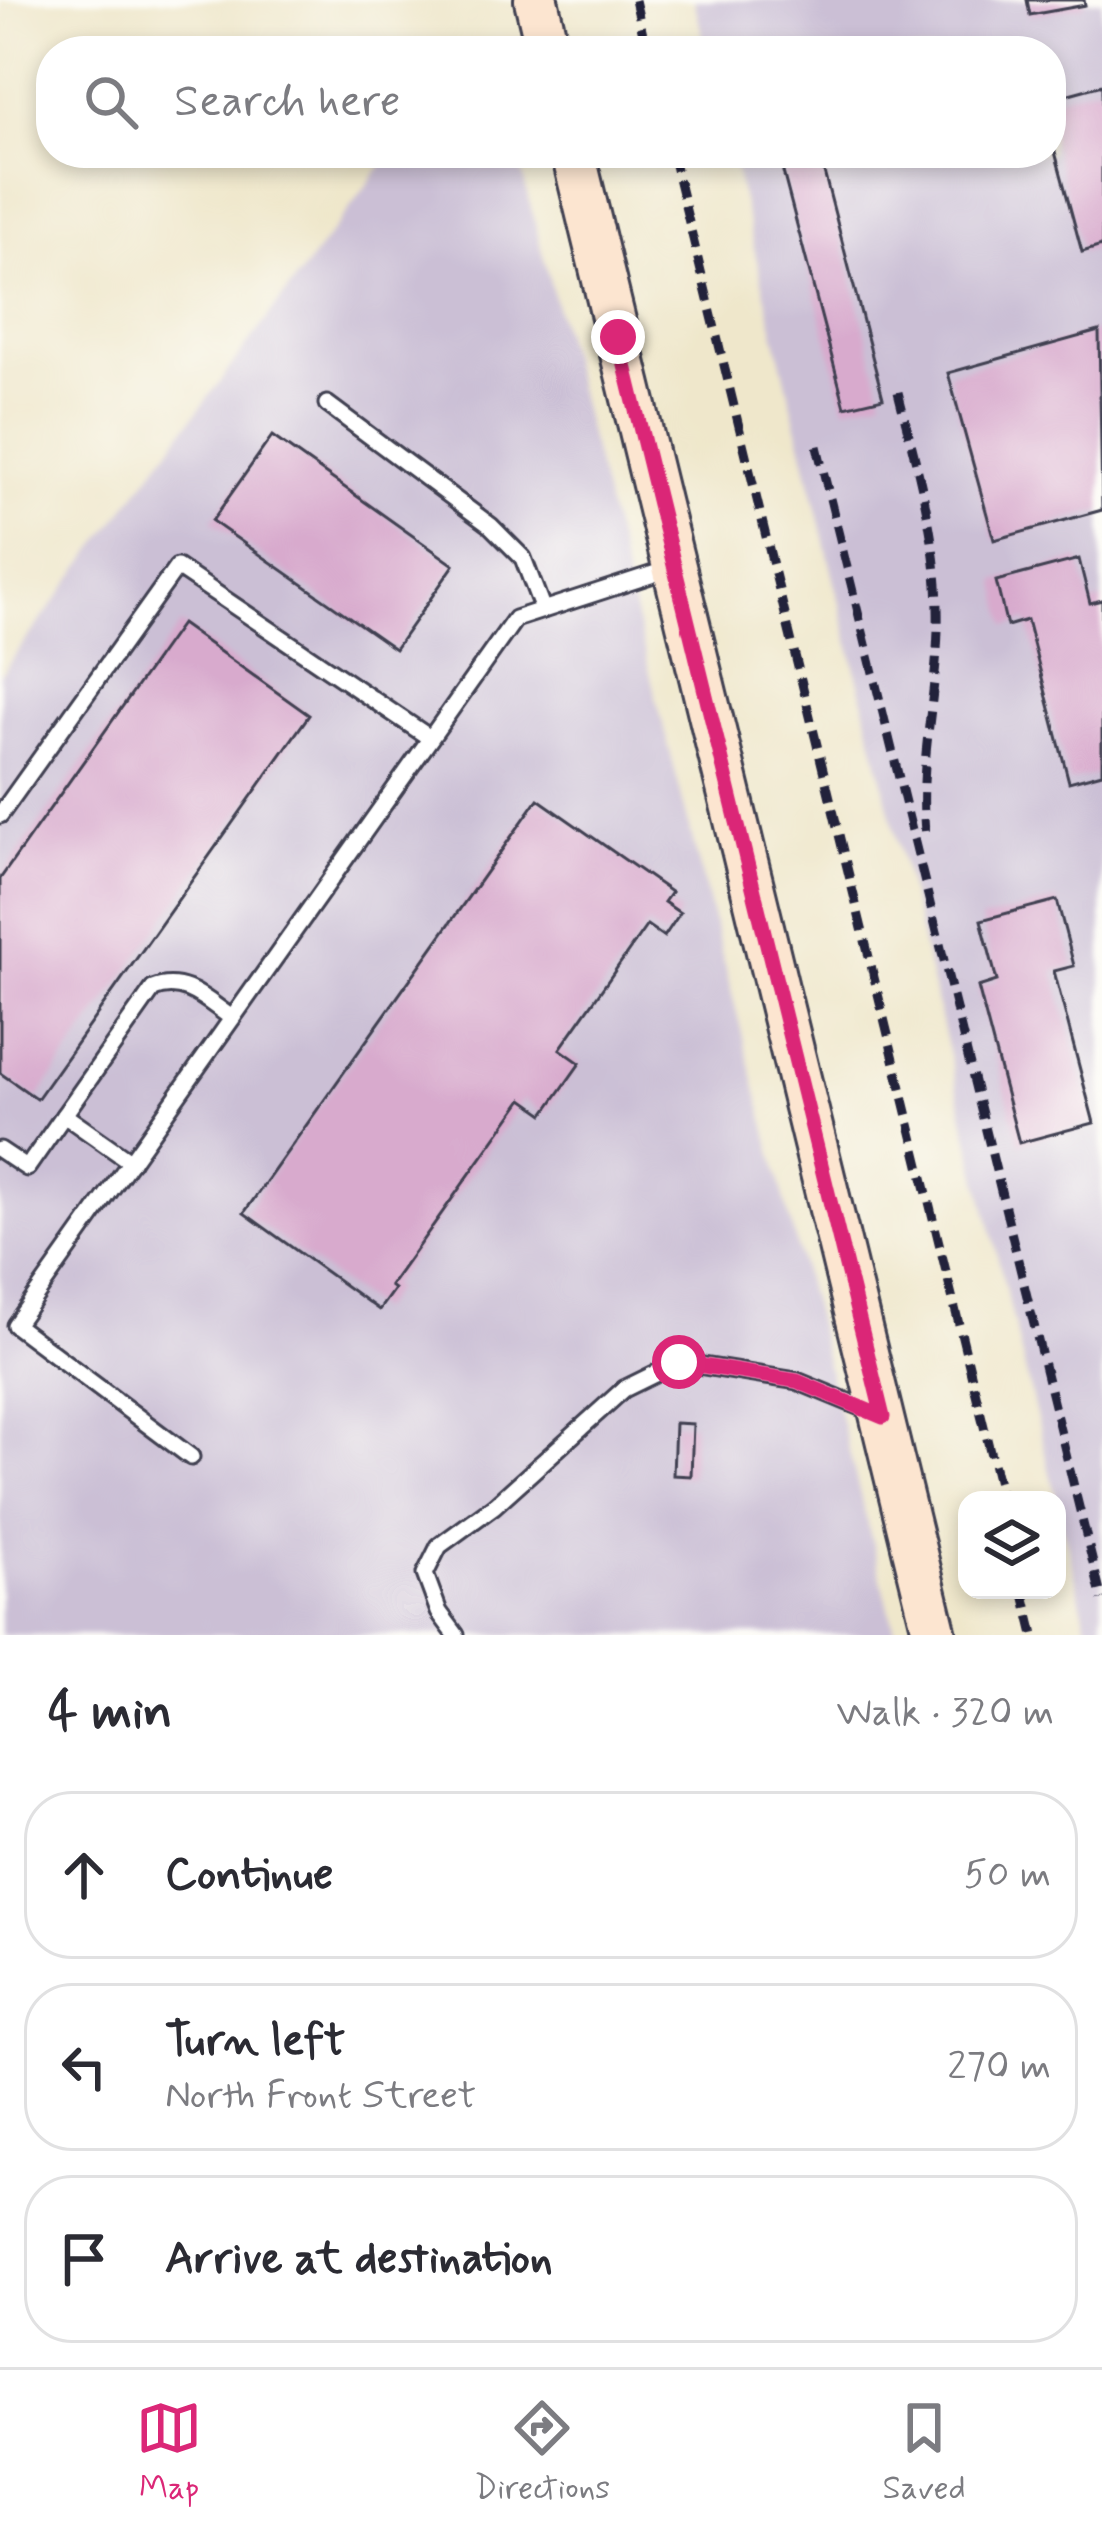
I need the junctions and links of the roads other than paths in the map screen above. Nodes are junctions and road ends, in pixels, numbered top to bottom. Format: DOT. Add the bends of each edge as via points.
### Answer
graph roads {
  1 [pos="536,0"];
  2 [pos="544,36"];
  3 [pos="577,168"];
  4 [pos="327,404"];
  5 [pos="674,568"];
  6 [pos="543,610"];
  7 [pos="430,738"];
  8 [pos="0,815"];
  9 [pos="232,1018"];
  10 [pos="64,1115"];
  11 [pos="0,1150"];
  12 [pos="131,1162"];
  13 [pos="883,1417"];
  14 [pos="191,1457"];
  15 [pos="456,1635"];
  16 [pos="935,1635"];
  1 -- 2 [label="main road"];
  3 -- 5 [label="main road"];
  4 -- 6 [label="lane" via="491,526 523,558"];
  5 -- 6 [label="lane"];
  5 -- 13 [label="main road"];
  6 -- 7 [label="lane" via="515,619"];
  7 -- 8 [label="lane" via="177,567"];
  7 -- 9 [label="lane"];
  9 -- 10 [label="lane" via="183,985 153,989"];
  9 -- 12 [label="lane"];
  10 -- 11 [label="lane" via="27,1168"];
  10 -- 12 [label="lane"];
  12 -- 14 [label="lane" via="15,1325"];
  13 -- 15 [label="lane" via="797,1381 679,1362 624,1389 439,1546 425,1574"];
  13 -- 16 [label="main road"];
}
